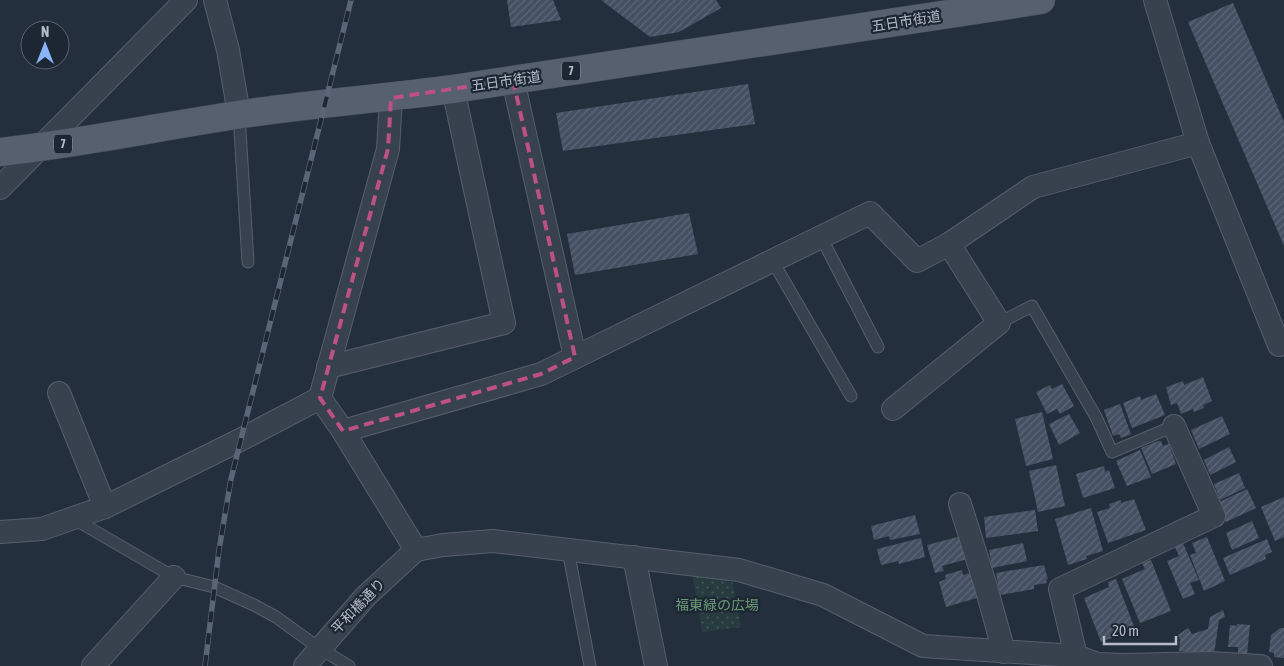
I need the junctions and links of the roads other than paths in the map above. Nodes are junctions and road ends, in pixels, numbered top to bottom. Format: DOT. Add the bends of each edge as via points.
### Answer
graph roads {
  1 [pos="186,0"];
  2 [pos="215,0"];
  3 [pos="1041,0"];
  4 [pos="1155,0"];
  5 [pos="513,80"];
  6 [pos="453,89"];
  7 [pos="391,98"];
  8 [pos="239,114"];
  9 [pos="1198,144"];
  10 [pos="41,148"];
  11 [pos="0,152"];
  12 [pos="0,188"];
  13 [pos="821,237"];
  14 [pos="948,244"];
  15 [pos="772,260"];
  16 [pos="248,262"];
  17 [pos="999,324"];
  18 [pos="1284,343"];
  19 [pos="878,348"];
  20 [pos="575,357"];
  21 [pos="328,367"];
  22 [pos="59,393"];
  23 [pos="851,396"];
  24 [pos="320,398"];
  25 [pos="892,408"];
  26 [pos="1174,426"];
  27 [pos="343,431"];
  28 [pos="960,504"];
  29 [pos="105,507"];
  30 [pos="73,518"];
  31 [pos="0,536"];
  32 [pos="416,550"];
  33 [pos="568,550"];
  34 [pos="634,557"];
  35 [pos="174,577"];
  36 [pos="319,648"];
  37 [pos="1004,652"];
  38 [pos="1076,656"];
  39 [pos="1106,665"];
  40 [pos="93,666"];
  41 [pos="305,666"];
  42 [pos="349,666"];
  43 [pos="590,666"];
  44 [pos="656,666"];
  45 [pos="1261,666"];
  1 -- 10 [label="street"];
  2 -- 8 [label="street"];
  3 -- 5 [label="main road, 五日市街道 / 7"];
  4 -- 9 [label="street"];
  5 -- 6 [label="main road, 五日市街道 / 7"];
  5 -- 20 [label="street"];
  6 -- 7 [label="main road, 五日市街道 / 7"];
  6 -- 21 [label="street" via="504,324"];
  7 -- 8 [label="main road, 五日市街道 / 7" via="306,104"];
  7 -- 21 [label="street" via="388,149"];
  8 -- 10 [label="main road, 五日市街道 / 7"];
  8 -- 16 [label="lane"];
  9 -- 14 [label="street" via="1033,187"];
  9 -- 18 [label="street" via="1279,345"];
  10 -- 11 [label="main road, 五日市街道 / 7"];
  10 -- 12 [label="street"];
  13 -- 14 [label="street" via="870,213 917,261"];
  13 -- 15 [label="street"];
  13 -- 19 [label="lane"];
  14 -- 17 [label="street"];
  15 -- 20 [label="street"];
  15 -- 23 [label="lane"];
  17 -- 25 [label="street"];
  17 -- 26 [label="lane" via="1032,306 1096,417 1112,452"];
  20 -- 27 [label="street" via="541,374"];
  21 -- 24 [label="street"];
  22 -- 29 [label="street"];
  24 -- 27 [label="street"];
  24 -- 29 [label="street"];
  26 -- 38 [label="street" via="1214,516 1060,589"];
  27 -- 32 [label="street"];
  28 -- 37 [label="street"];
  29 -- 30 [label="street"];
  30 -- 31 [label="street" via="42,529"];
  30 -- 35 [label="lane"];
  32 -- 33 [label="street" via="493,541"];
  32 -- 36 [label="street, 平和橋通り" via="366,596"];
  33 -- 34 [label="street"];
  33 -- 43 [label="lane"];
  34 -- 37 [label="street" via="739,570 823,595 922,646"];
  34 -- 44 [label="street"];
  35 -- 36 [label="lane" via="214,587 254,604"];
  35 -- 40 [label="street"];
  36 -- 41 [label="street, 平和橋通り"];
  36 -- 42 [label="lane"];
  37 -- 38 [label="street"];
  38 -- 39 [label="street"];
  39 -- 45 [label="street" via="1210,663"];
}
